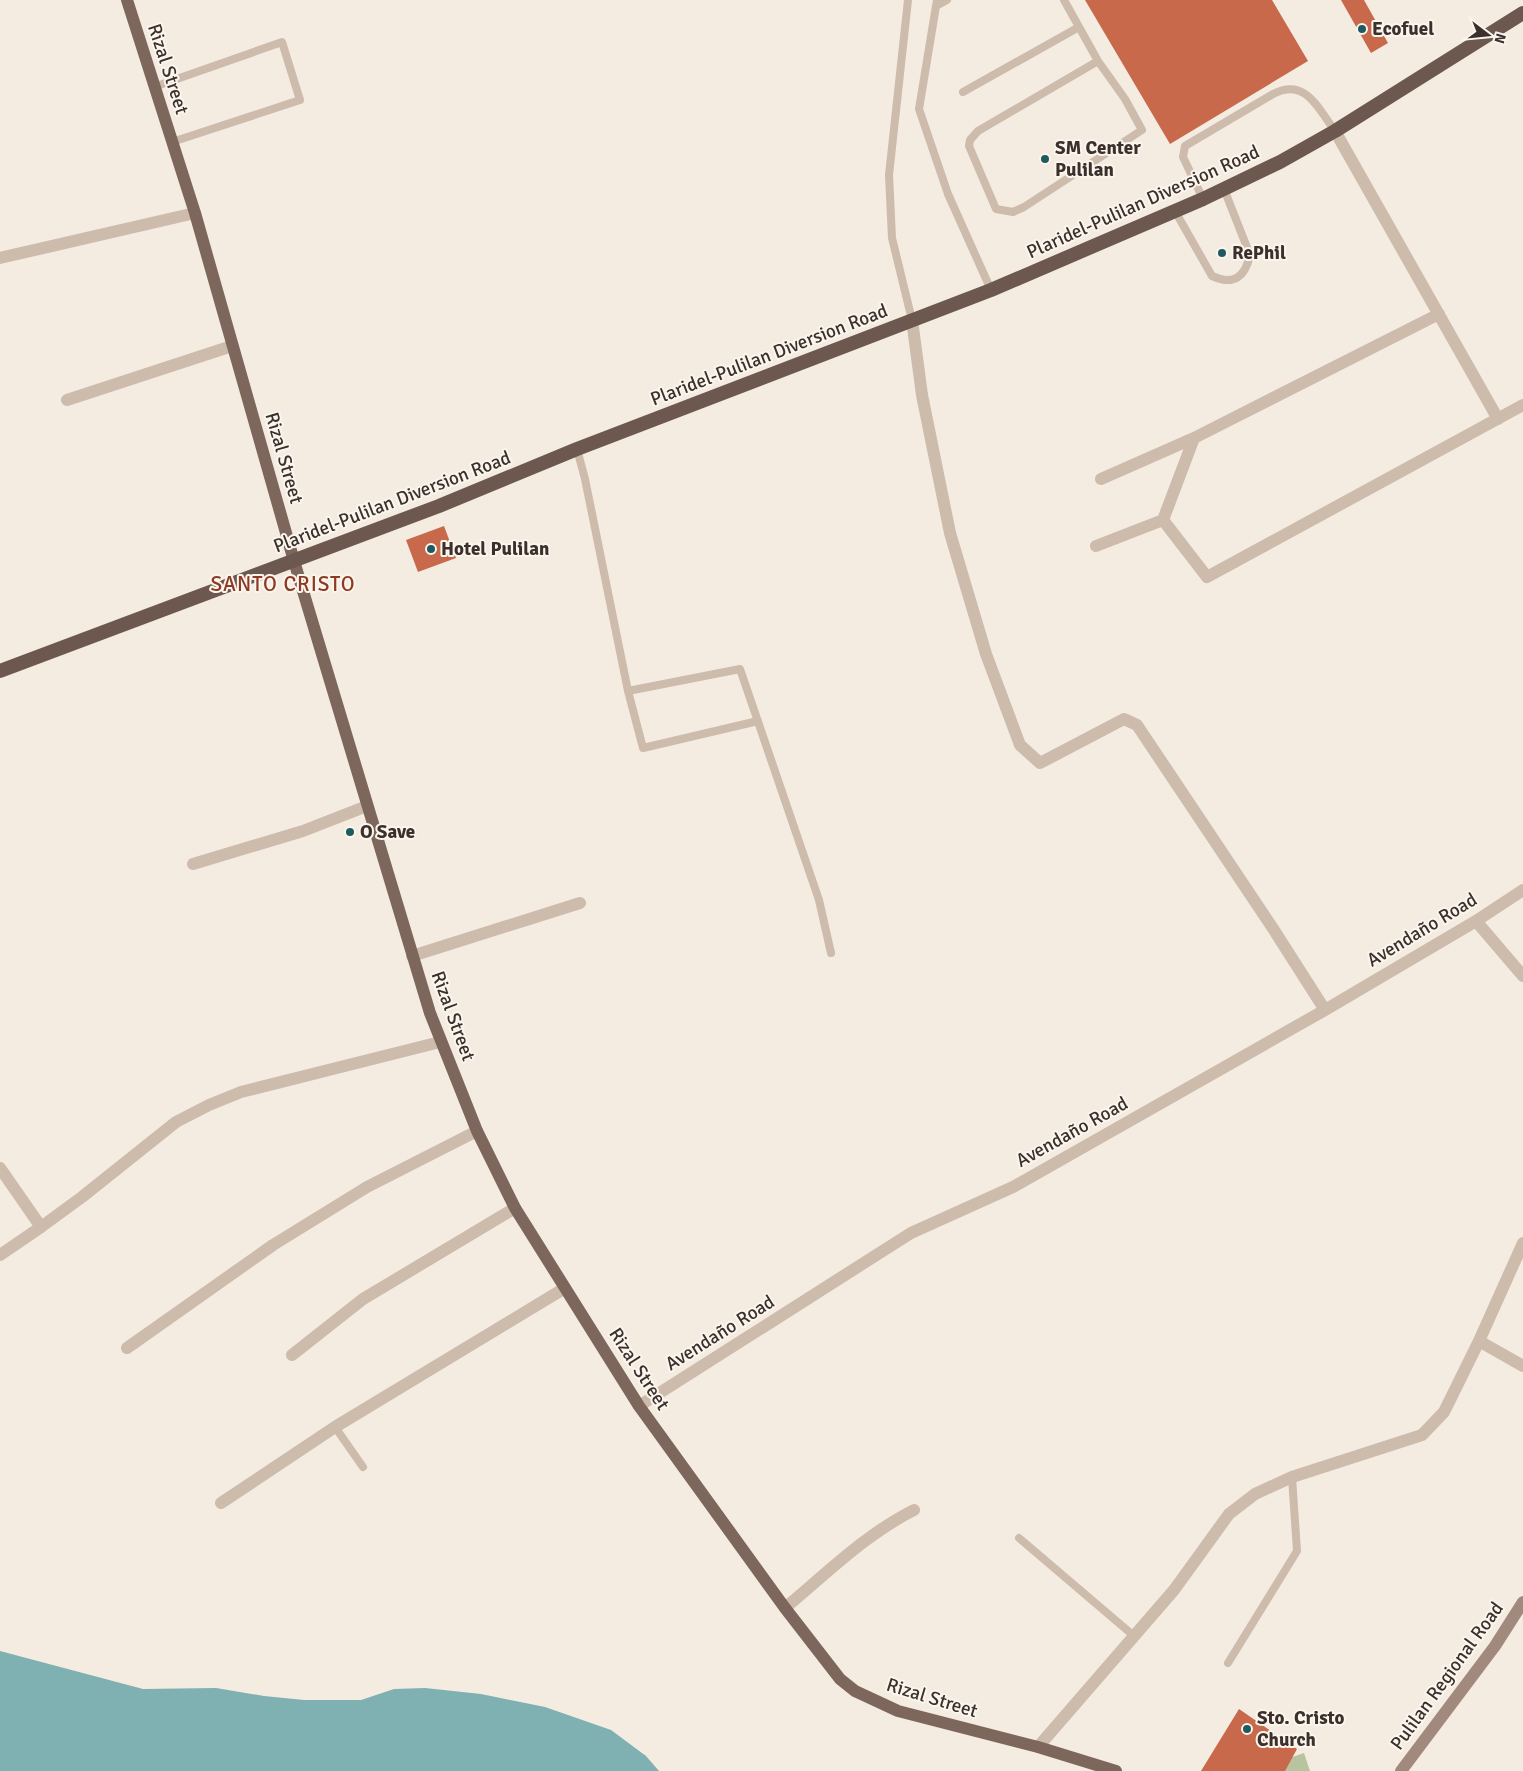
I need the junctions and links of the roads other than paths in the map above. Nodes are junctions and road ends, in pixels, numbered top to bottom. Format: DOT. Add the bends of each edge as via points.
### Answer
graph roads {
  1 [pos="127,0"];
  2 [pos="908,0"];
  3 [pos="947,0"];
  4 [pos="1064,0"];
  5 [pos="936,3"];
  6 [pos="1523,13"];
  7 [pos="1079,27"];
  8 [pos="1098,61"];
  9 [pos="154,87"];
  10 [pos="963,92"];
  11 [pos="1334,131"];
  12 [pos="172,142"];
  13 [pos="1224,189"];
  14 [pos="1202,199"];
  15 [pos="1175,211"];
  16 [pos="194,213"];
  17 [pos="0,258"];
  18 [pos="991,290"];
  19 [pos="1439,314"];
  20 [pos="912,320"];
  21 [pos="232,346"];
  22 [pos="67,400"];
  23 [pos="1523,405"];
  24 [pos="1498,419"];
  25 [pos="1194,438"];
  26 [pos="577,449"];
  27 [pos="1100,480"];
  28 [pos="1163,520"];
  29 [pos="1096,546"];
  30 [pos="294,561"];
  31 [pos="0,672"];
  32 [pos="628,691"];
  33 [pos="758,721"];
  34 [pos="367,806"];
  35 [pos="193,864"];
  36 [pos="1523,890"];
  37 [pos="580,903"];
  38 [pos="1476,921"];
  39 [pos="831,953"];
  40 [pos="412,956"];
  41 [pos="1523,976"];
  42 [pos="1325,1010"];
  43 [pos="440,1042"];
  44 [pos="477,1131"];
  45 [pos="0,1168"];
  46 [pos="516,1208"];
  47 [pos="41,1227"];
  48 [pos="1523,1243"];
  49 [pos="0,1255"];
  50 [pos="565,1288"];
  51 [pos="1479,1341"];
  52 [pos="127,1348"];
  53 [pos="292,1355"];
  54 [pos="1523,1366"];
  55 [pos="639,1406"];
  56 [pos="335,1427"];
  57 [pos="363,1467"];
  58 [pos="1292,1477"];
  59 [pos="222,1503"];
  60 [pos="914,1510"];
  61 [pos="1019,1538"];
  62 [pos="1523,1602"];
  63 [pos="786,1608"];
  64 [pos="1134,1636"];
  65 [pos="1228,1663"];
  66 [pos="1038,1748"];
  67 [pos="1116,1771"];
  68 [pos="1401,1771"];
  1 -- 9 [label="main road, Rizal Street"];
  2 -- 20 [label="lane" via="889,175 892,238"];
  3 -- 5 [label="lane"];
  4 -- 7 [label="lane"];
  5 -- 18 [label="lane" via="919,109 948,194"];
  6 -- 11 [label="highway, Plaridel-Pulilan Diversion Road"];
  7 -- 8 [label="lane"];
  7 -- 10 [label="lane"];
  8 -- 8 [label="lane" via="1142,130 1024,207 1013,212 996,209 969,146 970,140 978,131"];
  9 -- 12 [label="main road, Rizal Street"];
  9 -- 12 [label="lane" via="282,42 300,100"];
  11 -- 13 [label="highway, Plaridel-Pulilan Diversion Road"];
  11 -- 14 [label="lane" via="1308,95 1294,88 1282,89 1185,146 1184,157"];
  11 -- 19 [label="street"];
  12 -- 16 [label="main road, Rizal Street"];
  13 -- 14 [label="highway, Plaridel-Pulilan Diversion Road"];
  13 -- 15 [label="lane" via="1250,255 1243,274 1231,281 1212,276"];
  14 -- 15 [label="highway, Plaridel-Pulilan Diversion Road"];
  15 -- 18 [label="highway, Plaridel-Pulilan Diversion Road"];
  16 -- 17 [label="street"];
  16 -- 21 [label="main road, Rizal Street"];
  18 -- 20 [label="highway, Plaridel-Pulilan Diversion Road"];
  19 -- 24 [label="street"];
  19 -- 25 [label="street"];
  20 -- 26 [label="highway, Plaridel-Pulilan Diversion Road"];
  20 -- 42 [label="street" via="922,395 950,534 986,654 1020,745 1040,763 1124,719 1137,725"];
  21 -- 22 [label="street"];
  21 -- 30 [label="main road, Rizal Street"];
  23 -- 24 [label="street"];
  24 -- 28 [label="street" via="1207,577"];
  25 -- 27 [label="street"];
  25 -- 28 [label="street"];
  26 -- 30 [label="highway, Plaridel-Pulilan Diversion Road"];
  26 -- 32 [label="lane"];
  28 -- 29 [label="street"];
  30 -- 31 [label="highway, Plaridel-Pulilan Diversion Road"];
  30 -- 34 [label="main road, Rizal Street"];
  32 -- 33 [label="lane" via="740,668"];
  32 -- 33 [label="lane" via="643,748"];
  33 -- 39 [label="lane" via="818,900"];
  34 -- 35 [label="street" via="303,831"];
  34 -- 40 [label="main road, Rizal Street"];
  36 -- 38 [label="street, Avendaño Road"];
  37 -- 40 [label="street"];
  38 -- 41 [label="street"];
  38 -- 42 [label="street, Avendaño Road"];
  40 -- 43 [label="main road, Rizal Street"];
  42 -- 55 [label="street, Avendaño Road" via="1013,1187 911,1233"];
  43 -- 44 [label="main road, Rizal Street"];
  43 -- 47 [label="street" via="241,1092 209,1105 176,1122"];
  44 -- 46 [label="main road, Rizal Street"];
  44 -- 52 [label="street" via="367,1187 273,1245"];
  45 -- 47 [label="street"];
  46 -- 50 [label="main road, Rizal Street"];
  46 -- 53 [label="street" via="363,1300"];
  47 -- 49 [label="street"];
  48 -- 51 [label="street"];
  50 -- 55 [label="main road, Rizal Street"];
  50 -- 56 [label="street"];
  51 -- 54 [label="street"];
  51 -- 58 [label="street" via="1444,1412 1422,1435"];
  55 -- 63 [label="main road, Rizal Street"];
  56 -- 57 [label="lane"];
  56 -- 59 [label="street"];
  58 -- 64 [label="street" via="1255,1494 1229,1514 1174,1590"];
  58 -- 65 [label="lane" via="1297,1551"];
  60 -- 63 [label="street" via="871,1535"];
  61 -- 64 [label="lane"];
  62 -- 68 [label="main road, Pulilan Regional Road" via="1495,1646"];
  63 -- 66 [label="main road, Rizal Street" via="840,1679 855,1691 898,1711"];
  64 -- 66 [label="street"];
  66 -- 67 [label="main road, Rizal Street"];
}
